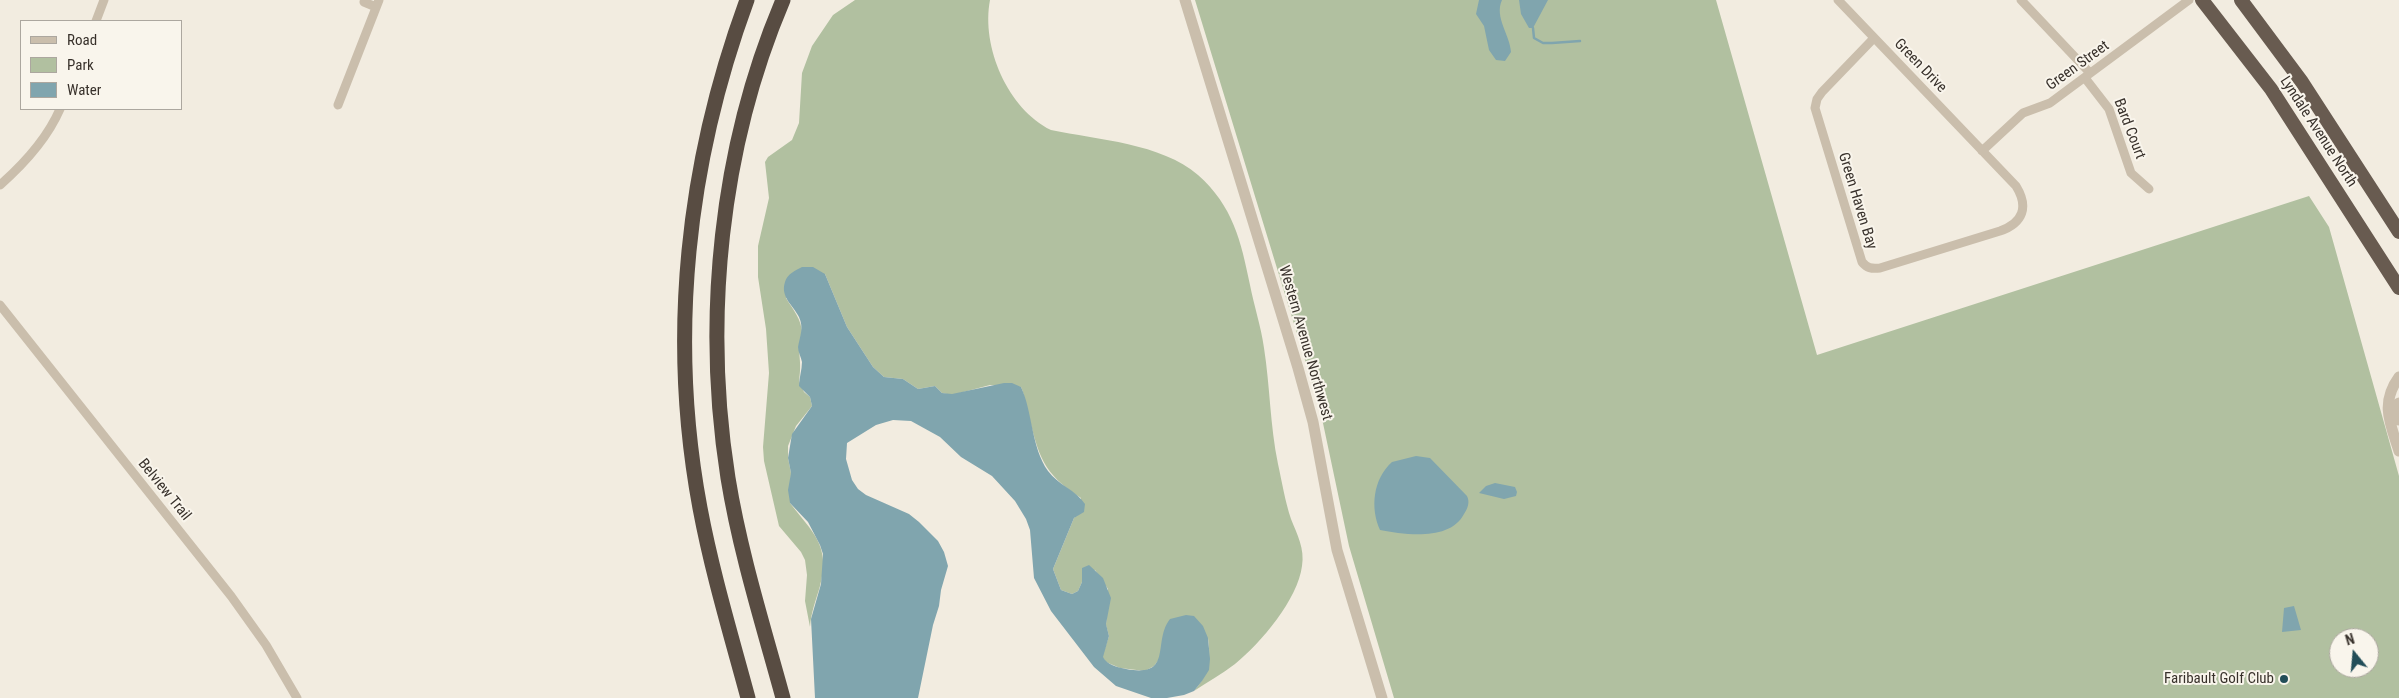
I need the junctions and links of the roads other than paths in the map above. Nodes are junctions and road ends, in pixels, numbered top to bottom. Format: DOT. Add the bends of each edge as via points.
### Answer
graph roads {
  1 [pos="104,0"];
  2 [pos="748,0"];
  3 [pos="784,0"];
  4 [pos="1185,0"];
  5 [pos="1838,0"];
  6 [pos="2021,0"];
  7 [pos="2189,0"];
  8 [pos="2202,0"];
  9 [pos="2241,0"];
  10 [pos="364,2"];
  11 [pos="378,4"];
  12 [pos="96,20"];
  13 [pos="1874,38"];
  14 [pos="2088,76"];
  15 [pos="338,104"];
  16 [pos="59,110"];
  17 [pos="1982,151"];
  18 [pos="0,185"];
  19 [pos="2149,189"];
  20 [pos="2018,221"];
  21 [pos="2026,227"];
  22 [pos="2399,232"];
  23 [pos="2399,288"];
  24 [pos="0,305"];
  25 [pos="2399,376"];
  26 [pos="2399,403"];
  27 [pos="2399,420"];
  28 [pos="2399,451"];
  29 [pos="297,698"];
  30 [pos="748,698"];
  31 [pos="783,698"];
  32 [pos="1382,698"];
  1 -- 12 [label="street"];
  2 -- 30 [label="highway" via="721,77 702,155 691,225 684,330 686,398 700,508"];
  3 -- 31 [label="highway" via="754,84 732,172 720,276 718,342 721,419 733,504"];
  4 -- 32 [label="street, Western Avenue Northwest" via="1298,368 1313,422 1337,550"];
  5 -- 13 [label="street, Green Drive"];
  6 -- 14 [label="street, Bard Court"];
  7 -- 14 [label="street, Green Street"];
  8 -- 23 [label="highway, Lyndale Avenue North" via="2276,97"];
  9 -- 22 [label="highway, Lyndale Avenue North" via="2302,82"];
  10 -- 11 [label="street"];
  11 -- 15 [label="street"];
  13 -- 17 [label="street, Green Drive"];
  13 -- 20 [label="street, Green Haven Bay" via="1816,99 1815,108 1862,262 1866,267 1880,268 2009,228"];
  14 -- 17 [label="street, Green Street" via="2050,103 2017,118"];
  14 -- 19 [label="street, Bard Court" via="2109,109 2130,172"];
  16 -- 18 [label="street" via="27,160"];
  17 -- 20 [label="street" via="2021,194 2023,210"];
  20 -- 21 [label="street"];
  24 -- 29 [label="street, Belview Trail" via="231,596 266,645"];
  25 -- 28 [label="street" via="2387,405"];
  26 -- 27 [label="street"];
}
